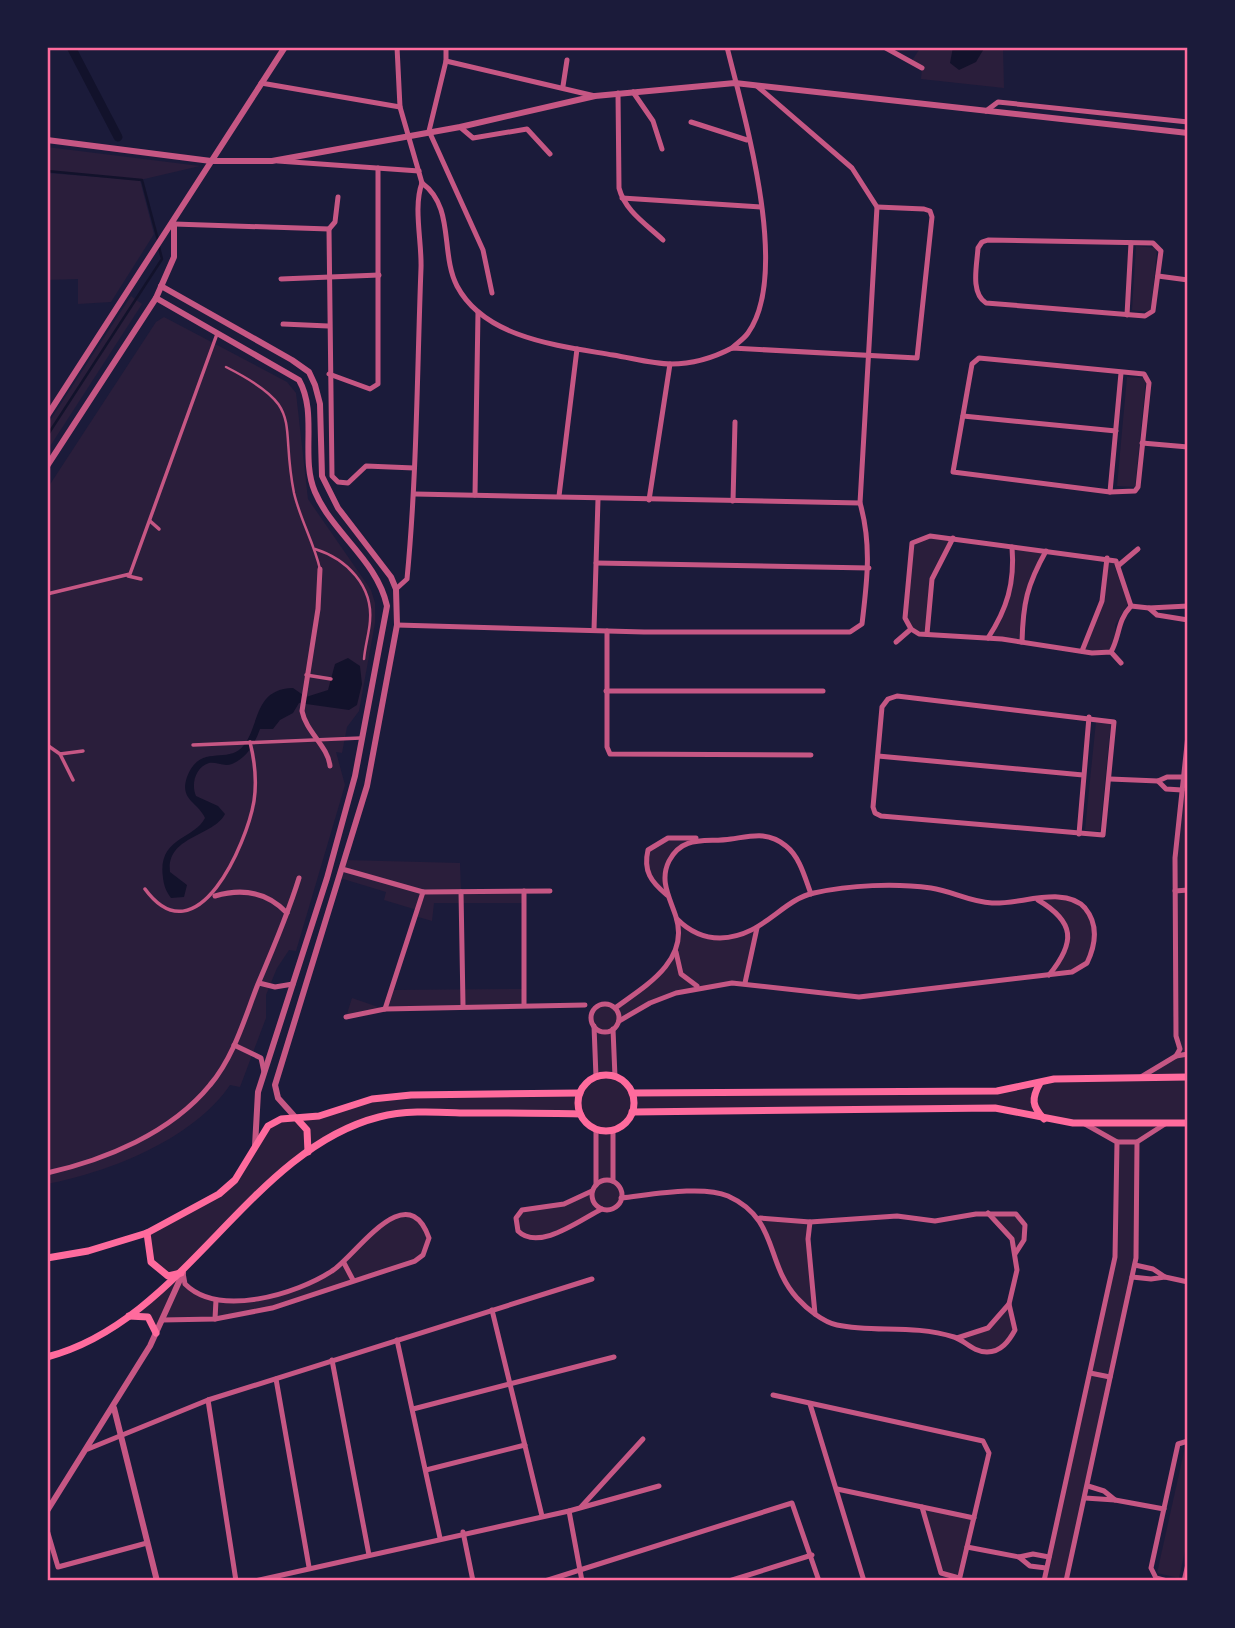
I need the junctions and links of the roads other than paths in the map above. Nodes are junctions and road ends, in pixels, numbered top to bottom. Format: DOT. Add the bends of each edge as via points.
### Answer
graph roads {
  1 [pos="285,47"];
  2 [pos="397,47"];
  3 [pos="446,47"];
  4 [pos="727,47"];
  5 [pos="884,47"];
  6 [pos="567,60"];
  7 [pos="446,61"];
  8 [pos="922,68"];
  9 [pos="261,83"];
  10 [pos="735,83"];
  11 [pos="563,86"];
  12 [pos="757,86"];
  13 [pos="633,92"];
  14 [pos="618,93"];
  15 [pos="595,96"];
  16 [pos="400,107"];
  17 [pos="986,111"];
  18 [pos="691,122"];
  19 [pos="1188,122"];
  20 [pos="460,127"];
  21 [pos="429,131"];
  22 [pos="1188,133"];
  23 [pos="409,135"];
  24 [pos="47,140"];
  25 [pos="747,140"];
  26 [pos="662,149"];
  27 [pos="550,154"];
  28 [pos="211,161"];
  29 [pos="272,161"];
  30 [pos="378,168"];
  31 [pos="419,171"];
  32 [pos="422,183"];
  33 [pos="338,197"];
  34 [pos="622,198"];
  35 [pos="877,206"];
  36 [pos="761,207"];
  37 [pos="174,224"];
  38 [pos="329,229"];
  39 [pos="663,240"];
  40 [pos="1131,243"];
  41 [pos="379,275"];
  42 [pos="1158,276"];
  43 [pos="331,278"];
  44 [pos="281,279"];
  45 [pos="1188,280"];
  46 [pos="162,286"];
  47 [pos="492,293"];
  48 [pos="156,298"];
  49 [pos="478,312"];
  50 [pos="1126,315"];
  51 [pos="283,324"];
  52 [pos="328,326"];
  53 [pos="217,332"];
  54 [pos="732,348"];
  55 [pos="577,349"];
  56 [pos="870,357"];
  57 [pos="670,364"];
  58 [pos="226,367"];
  59 [pos="1121,373"];
  60 [pos="329,374"];
  61 [pos="47,416"];
  62 [pos="963,416"];
  63 [pos="735,422"];
  64 [pos="1116,431"];
  65 [pos="1142,443"];
  66 [pos="1188,447"];
  67 [pos="47,466"];
  68 [pos="414,468"];
  69 [pos="1110,492"];
  70 [pos="415,494"];
  71 [pos="475,495"];
  72 [pos="559,496"];
  73 [pos="598,499"];
  74 [pos="649,500"];
  75 [pos="733,501"];
  76 [pos="860,503"];
  77 [pos="149,520"];
  78 [pos="159,529"];
  79 [pos="953,538"];
  80 [pos="366,542"];
  81 [pos="1012,547"];
  82 [pos="315,549"];
  83 [pos="1138,549"];
  84 [pos="356,550"];
  85 [pos="1046,551"];
  86 [pos="1107,558"];
  87 [pos="596,563"];
  88 [pos="1119,565"];
  89 [pos="869,568"];
  90 [pos="320,569"];
  91 [pos="126,576"];
  92 [pos="141,579"];
  93 [pos="396,589"];
  94 [pos="47,594"];
  95 [pos="1131,606"];
  96 [pos="1188,606"];
  97 [pos="1149,608"];
  98 [pos="1188,620"];
  99 [pos="397,625"];
  100 [pos="911,629"];
  101 [pos="594,630"];
  102 [pos="607,631"];
  103 [pos="927,634"];
  104 [pos="988,638"];
  105 [pos="896,642"];
  106 [pos="1022,642"];
  107 [pos="1082,651"];
  108 [pos="1111,652"];
  109 [pos="364,659"];
  110 [pos="1121,663"];
  111 [pos="306,675"];
  112 [pos="331,679"];
  113 [pos="606,691"];
  114 [pos="823,691"];
  115 [pos="1089,717"];
  116 [pos="1188,735"];
  117 [pos="361,738"];
  118 [pos="315,740"];
  119 [pos="250,742"];
  120 [pos="193,745"];
  121 [pos="48,748"];
  122 [pos="83,751"];
  123 [pos="60,754"];
  124 [pos="811,755"];
  125 [pos="878,756"];
  126 [pos="330,766"];
  127 [pos="1083,775"];
  128 [pos="1183,777"];
  129 [pos="1110,779"];
  130 [pos="73,780"];
  131 [pos="1158,781"];
  132 [pos="1182,790"];
  133 [pos="1079,834"];
  134 [pos="696,838"];
  135 [pos="342,869"];
  136 [pos="299,878"];
  137 [pos="145,889"];
  138 [pos="1188,890"];
  139 [pos="524,891"];
  140 [pos="550,891"];
  141 [pos="1175,891"];
  142 [pos="423,892"];
  143 [pos="461,892"];
  144 [pos="811,894"];
  145 [pos="667,895"];
  146 [pos="215,896"];
  147 [pos="206,899"];
  148 [pos="1038,900"];
  149 [pos="287,913"];
  150 [pos="677,919"];
  151 [pos="758,928"];
  152 [pos="676,953"];
  153 [pos="1049,975"];
  154 [pos="259,983"];
  155 [pos="745,983"];
  156 [pos="293,984"];
  157 [pos="698,987"];
  158 [pos="463,1005"];
  159 [pos="524,1005"];
  160 [pos="585,1005"];
  161 [pos="615,1008"];
  162 [pos="385,1009"];
  163 [pos="346,1017"];
  164 [pos="618,1021"];
  165 [pos="594,1026"];
  166 [pos="613,1029"];
  167 [pos="234,1045"];
  168 [pos="1188,1054"];
  169 [pos="1176,1056"];
  170 [pos="264,1072"];
  171 [pos="596,1077"];
  172 [pos="615,1077"];
  173 [pos="1188,1077"];
  174 [pos="1139,1078"];
  175 [pos="1040,1083"];
  176 [pos="580,1093"];
  177 [pos="632,1093"];
  178 [pos="632,1112"];
  179 [pos="580,1114"];
  180 [pos="1044,1119"];
  181 [pos="298,1120"];
  182 [pos="1166,1123"];
  183 [pos="1188,1123"];
  184 [pos="1084,1124"];
  185 [pos="596,1129"];
  186 [pos="613,1130"];
  187 [pos="1117,1144"];
  188 [pos="1137,1144"];
  189 [pos="255,1151"];
  190 [pos="309,1152"];
  191 [pos="47,1173"];
  192 [pos="613,1181"];
  193 [pos="596,1185"];
  194 [pos="592,1191"];
  195 [pos="621,1198"];
  196 [pos="602,1209"];
  197 [pos="988,1213"];
  198 [pos="760,1219"];
  199 [pos="810,1222"];
  200 [pos="147,1233"];
  201 [pos="1015,1254"];
  202 [pos="47,1258"];
  203 [pos="344,1263"];
  204 [pos="1135,1265"];
  205 [pos="183,1273"];
  206 [pos="1132,1277"];
  207 [pos="1165,1277"];
  208 [pos="592,1279"];
  209 [pos="353,1280"];
  210 [pos="1188,1282"];
  211 [pos="216,1300"];
  212 [pos="1009,1304"];
  213 [pos="492,1310"];
  214 [pos="815,1314"];
  215 [pos="129,1316"];
  216 [pos="215,1319"];
  217 [pos="162,1320"];
  218 [pos="156,1334"];
  219 [pos="957,1338"];
  220 [pos="397,1340"];
  221 [pos="47,1357"];
  222 [pos="614,1357"];
  223 [pos="332,1360"];
  224 [pos="1090,1373"];
  225 [pos="1110,1377"];
  226 [pos="276,1379"];
  227 [pos="510,1384"];
  228 [pos="773,1395"];
  229 [pos="208,1400"];
  230 [pos="810,1404"];
  231 [pos="114,1408"];
  232 [pos="413,1409"];
  233 [pos="121,1434"];
  234 [pos="643,1439"];
  235 [pos="1188,1441"];
  236 [pos="525,1445"];
  237 [pos="88,1449"];
  238 [pos="426,1470"];
  239 [pos="659,1486"];
  240 [pos="1088,1486"];
  241 [pos="837,1489"];
  242 [pos="1085,1498"];
  243 [pos="1115,1500"];
  244 [pos="580,1507"];
  245 [pos="922,1507"];
  246 [pos="1164,1509"];
  247 [pos="47,1511"];
  248 [pos="569,1511"];
  249 [pos="542,1516"];
  250 [pos="974,1518"];
  251 [pos="47,1530"];
  252 [pos="463,1532"];
  253 [pos="440,1538"];
  254 [pos="147,1544"];
  255 [pos="967,1547"];
  256 [pos="369,1555"];
  257 [pos="812,1555"];
  258 [pos="1019,1557"];
  259 [pos="1049,1557"];
  260 [pos="1188,1564"];
  261 [pos="309,1567"];
  262 [pos="1046,1569"];
  263 [pos="580,1570"];
  264 [pos="959,1579"];
  265 [pos="157,1581"];
  266 [pos="236,1581"];
  267 [pos="255,1581"];
  268 [pos="472,1581"];
  269 [pos="545,1581"];
  270 [pos="582,1581"];
  271 [pos="729,1581"];
  272 [pos="819,1581"];
  273 [pos="864,1581"];
  274 [pos="1044,1581"];
  275 [pos="1066,1581"];
  276 [pos="1167,1581"];
  277 [pos="1184,1581"];
  1 -- 9 [label="street"];
  2 -- 16 [label="street"];
  3 -- 7 [label="street"];
  4 -- 10 [label="street"];
  5 -- 8 [label="street"];
  6 -- 11 [label="street"];
  7 -- 11 [label="street"];
  7 -- 21 [label="street"];
  9 -- 16 [label="street"];
  9 -- 28 [label="street"];
  10 -- 12 [label="street"];
  10 -- 13 [label="street"];
  10 -- 25 [label="street"];
  11 -- 15 [label="street"];
  12 -- 17 [label="street"];
  12 -- 35 [label="street" via="852,168"];
  13 -- 14 [label="street"];
  13 -- 26 [label="street" via="653,121"];
  14 -- 15 [label="street"];
  14 -- 34 [label="street"];
  15 -- 20 [label="street"];
  16 -- 23 [label="street"];
  17 -- 19 [label="street" via="998,102"];
  17 -- 22 [label="street"];
  18 -- 25 [label="street"];
  20 -- 21 [label="street"];
  20 -- 27 [label="street" via="473,138 527,129"];
  21 -- 23 [label="street"];
  21 -- 47 [label="street" via="479,240"];
  23 -- 29 [label="street"];
  23 -- 31 [label="street"];
  24 -- 28 [label="street"];
  25 -- 36 [label="street"];
  28 -- 29 [label="street"];
  28 -- 37 [label="street"];
  29 -- 30 [label="street"];
  30 -- 31 [label="street"];
  30 -- 41 [label="street"];
  31 -- 32 [label="street"];
  32 -- 49 [label="street" via="441,205 457,286"];
  32 -- 68 [label="street"];
  33 -- 38 [label="street" via="335,222"];
  34 -- 36 [label="street"];
  34 -- 39 [label="street"];
  35 -- 56 [label="street"];
  35 -- 56 [label="street" via="930,211 932,217 917,358"];
  36 -- 54 [label="street" via="767,257 764,292 748,334"];
  37 -- 38 [label="street"];
  37 -- 46 [label="street" via="174,257"];
  37 -- 61 [label="street"];
  38 -- 43 [label="street"];
  40 -- 42 [label="street" via="1158,247"];
  40 -- 50 [label="street"];
  40 -- 50 [label="street" via="988,240 978,248 976,292 986,303"];
  41 -- 43 [label="street"];
  41 -- 60 [label="street" via="377,384 370,388"];
  42 -- 45 [label="street"];
  42 -- 50 [label="street" via="1153,311 1145,316"];
  43 -- 44 [label="street"];
  43 -- 52 [label="street"];
  46 -- 48 [label="street"];
  46 -- 80 [label="street" via="309,372 320,404 322,476 338,508"];
  48 -- 53 [label="street"];
  48 -- 67 [label="street"];
  49 -- 55 [label="street" via="524,336"];
  49 -- 71 [label="street"];
  51 -- 52 [label="street"];
  52 -- 60 [label="street"];
  53 -- 77 [label="street"];
  53 -- 84 [label="street" via="299,380 307,402 315,492"];
  54 -- 56 [label="street"];
  54 -- 57 [label="street" via="713,358"];
  55 -- 57 [label="street"];
  55 -- 72 [label="street"];
  56 -- 76 [label="street"];
  57 -- 74 [label="street"];
  58 -- 82 [label="lane" via="262,385 285,413 294,490"];
  59 -- 62 [label="street" via="974,359"];
  59 -- 64 [label="street"];
  59 -- 65 [label="street" via="1144,374 1149,383"];
  60 -- 68 [label="street" via="332,476 348,483 366,466"];
  62 -- 64 [label="street"];
  62 -- 69 [label="street" via="953,472"];
  63 -- 75 [label="street"];
  64 -- 69 [label="street"];
  65 -- 66 [label="street"];
  65 -- 69 [label="street" via="1138,487"];
  68 -- 70 [label="street"];
  70 -- 71 [label="street"];
  70 -- 93 [label="street" via="407,579"];
  71 -- 72 [label="street"];
  72 -- 73 [label="street"];
  73 -- 74 [label="street"];
  73 -- 87 [label="street"];
  74 -- 75 [label="street"];
  75 -- 76 [label="street"];
  76 -- 89 [label="street" via="869,533"];
  77 -- 78 [label="street"];
  77 -- 91 [label="street"];
  79 -- 81 [label="street"];
  79 -- 100 [label="street" via="930,536 912,544 905,618"];
  79 -- 103 [label="street" via="932,579"];
  80 -- 84 [label="street"];
  80 -- 93 [label="street"];
  81 -- 85 [label="street"];
  81 -- 104 [label="street" via="1010,594"];
  82 -- 90 [label="lane"];
  82 -- 109 [label="lane" via="339,558 366,592 370,621"];
  83 -- 88 [label="street"];
  84 -- 117 [label="street" via="380,582 387,606"];
  85 -- 86 [label="street"];
  85 -- 106 [label="street" via="1023,604"];
  86 -- 88 [label="street"];
  86 -- 107 [label="street" via="1102,601"];
  87 -- 89 [label="street"];
  87 -- 101 [label="street"];
  88 -- 95 [label="street"];
  89 -- 102 [label="street" via="862,624 850,632"];
  90 -- 111 [label="street"];
  91 -- 92 [label="street"];
  91 -- 94 [label="street"];
  93 -- 99 [label="street"];
  95 -- 97 [label="street"];
  95 -- 108 [label="street" via="1122,615"];
  96 -- 97 [label="street"];
  97 -- 98 [label="street" via="1157,615"];
  99 -- 101 [label="street"];
  99 -- 135 [label="street" via="368,786"];
  100 -- 103 [label="street"];
  100 -- 105 [label="street"];
  101 -- 102 [label="street"];
  102 -- 113 [label="street"];
  103 -- 104 [label="street"];
  104 -- 106 [label="street"];
  106 -- 107 [label="street"];
  107 -- 108 [label="street"];
  108 -- 110 [label="street"];
  111 -- 112 [label="street"];
  111 -- 118 [label="street" via="302,711"];
  113 -- 114 [label="street"];
  113 -- 124 [label="street" via="610,754"];
  115 -- 125 [label="street" via="897,696 882,707"];
  115 -- 127 [label="street"];
  115 -- 129 [label="street" via="1114,722"];
  116 -- 128 [label="street"];
  117 -- 118 [label="street"];
  117 -- 156 [label="street" via="327,878"];
  118 -- 119 [label="street"];
  118 -- 126 [label="street"];
  119 -- 120 [label="street"];
  119 -- 147 [label="street" via="256,787 249,823 234,863"];
  121 -- 123 [label="street"];
  122 -- 123 [label="street"];
  123 -- 130 [label="street"];
  125 -- 127 [label="street"];
  125 -- 133 [label="street" via="875,813"];
  127 -- 133 [label="street"];
  128 -- 131 [label="street" via="1167,776"];
  128 -- 132 [label="street"];
  129 -- 131 [label="street"];
  129 -- 133 [label="street" via="1103,835"];
  131 -- 132 [label="street" via="1166,789"];
  132 -- 141 [label="street"];
  134 -- 144 [label="street" via="771,836 788,847"];
  134 -- 145 [label="street" via="669,860"];
  134 -- 145 [label="street" via="668,838 648,850 650,880"];
  135 -- 142 [label="street"];
  135 -- 181 [label="street" via="275,1085 278,1098"];
  136 -- 149 [label="street"];
  137 -- 147 [label="street" via="169,908 194,906"];
  138 -- 141 [label="street"];
  139 -- 140 [label="street"];
  139 -- 143 [label="street"];
  139 -- 159 [label="street"];
  141 -- 169 [label="street"];
  142 -- 143 [label="street"];
  142 -- 162 [label="street"];
  143 -- 158 [label="street"];
  144 -- 148 [label="street" via="900,887 932,888 997,904"];
  144 -- 151 [label="street"];
  145 -- 150 [label="street"];
  146 -- 147 [label="street"];
  146 -- 149 [label="street" via="242,891 260,895"];
  148 -- 153 [label="street" via="1064,920 1068,935 1066,950"];
  148 -- 153 [label="street" via="1069,898 1084,908 1095,936 1087,963 1072,972"];
  149 -- 154 [label="street"];
  150 -- 151 [label="street" via="689,930 718,938"];
  150 -- 152 [label="street"];
  151 -- 155 [label="street"];
  152 -- 157 [label="street" via="681,974"];
  152 -- 161 [label="street" via="652,983"];
  153 -- 155 [label="street" via="859,997"];
  154 -- 156 [label="street" via="275,987"];
  154 -- 167 [label="street"];
  155 -- 157 [label="street"];
  156 -- 170 [label="street"];
  157 -- 164 [label="street" via="650,1003"];
  158 -- 159 [label="street"];
  158 -- 162 [label="street"];
  159 -- 160 [label="street"];
  161 -- 164 [label="street"];
  161 -- 165 [label="street" via="598,1006 592,1013"];
  162 -- 163 [label="street"];
  164 -- 166 [label="street"];
  165 -- 166 [label="street" via="600,1031"];
  165 -- 171 [label="street"];
  166 -- 172 [label="street"];
  167 -- 170 [label="street" via="261,1058"];
  167 -- 191 [label="street" via="210,1086 181,1112 107,1155"];
  168 -- 169 [label="street"];
  169 -- 174 [label="street"];
  170 -- 189 [label="street" via="258,1092"];
  171 -- 172 [label="main road"];
  171 -- 176 [label="main road"];
  172 -- 177 [label="main road"];
  173 -- 174 [label="main road"];
  174 -- 175 [label="main road"];
  175 -- 177 [label="main road" via="997,1091"];
  175 -- 180 [label="main road" via="1033,1096"];
  176 -- 179 [label="main road"];
  176 -- 181 [label="main road" via="411,1095 372,1099"];
  177 -- 178 [label="main road"];
  178 -- 180 [label="main road" via="995,1108"];
  178 -- 186 [label="main road" via="628,1121"];
  179 -- 185 [label="main road"];
  179 -- 190 [label="main road" via="419,1112 378,1117"];
  180 -- 184 [label="main road"];
  181 -- 189 [label="main road" via="281,1119 268,1126"];
  181 -- 190 [label="main road" via="307,1130"];
  182 -- 183 [label="main road"];
  182 -- 184 [label="main road"];
  182 -- 188 [label="street"];
  184 -- 187 [label="street"];
  185 -- 186 [label="main road"];
  185 -- 193 [label="street"];
  186 -- 192 [label="street"];
  187 -- 188 [label="street"];
  187 -- 224 [label="street" via="1115,1257"];
  188 -- 204 [label="street"];
  189 -- 200 [label="main road" via="219,1194"];
  190 -- 205 [label="main road" via="249,1202"];
  192 -- 193 [label="street"];
  192 -- 195 [label="street" via="621,1189"];
  193 -- 194 [label="street"];
  194 -- 196 [label="street" via="594,1203"];
  194 -- 196 [label="street" via="564,1204 522,1210 515,1222 518,1231 527,1238 543,1238"];
  195 -- 196 [label="street" via="616,1207"];
  195 -- 198 [label="street" via="671,1193 726,1195"];
  197 -- 199 [label="street" via="935,1222 878,1216"];
  197 -- 201 [label="street" via="1006,1229"];
  197 -- 201 [label="street" via="1016,1214 1023,1220 1026,1232"];
  198 -- 199 [label="street"];
  198 -- 214 [label="street" via="785,1282"];
  199 -- 214 [label="street"];
  200 -- 202 [label="main road"];
  200 -- 205 [label="main road" via="151,1262 168,1276"];
  201 -- 212 [label="street" via="1017,1270"];
  203 -- 209 [label="street"];
  203 -- 209 [label="street" via="364,1238 391,1220 408,1216 425,1226 428,1247 415,1261"];
  203 -- 211 [label="street" via="308,1283 267,1296 236,1302"];
  204 -- 206 [label="street"];
  204 -- 207 [label="street"];
  205 -- 211 [label="street" via="192,1291"];
  205 -- 215 [label="main road"];
  205 -- 217 [label="street"];
  206 -- 207 [label="street"];
  206 -- 225 [label="street"];
  207 -- 210 [label="street"];
  208 -- 213 [label="street"];
  209 -- 216 [label="street" via="272,1308"];
  211 -- 216 [label="street"];
  212 -- 219 [label="street" via="988,1328"];
  212 -- 219 [label="street" via="1015,1331 1000,1349 974,1349"];
  213 -- 220 [label="street"];
  213 -- 227 [label="street"];
  214 -- 219 [label="street" via="835,1325 901,1327"];
  215 -- 218 [label="main road" via="148,1317"];
  215 -- 221 [label="main road" via="100,1335"];
  216 -- 217 [label="street"];
  217 -- 218 [label="street"];
  218 -- 231 [label="street"];
  220 -- 223 [label="street"];
  220 -- 232 [label="street"];
  222 -- 227 [label="street"];
  223 -- 226 [label="street"];
  223 -- 256 [label="street"];
  224 -- 225 [label="street"];
  224 -- 259 [label="street"];
  225 -- 240 [label="street"];
  226 -- 229 [label="street"];
  226 -- 261 [label="street"];
  227 -- 232 [label="street"];
  227 -- 236 [label="street"];
  228 -- 230 [label="street"];
  229 -- 233 [label="street"];
  229 -- 266 [label="street"];
  230 -- 241 [label="street"];
  230 -- 250 [label="street" via="983,1441 989,1453"];
  231 -- 233 [label="street"];
  231 -- 237 [label="street"];
  232 -- 238 [label="street"];
  233 -- 237 [label="street"];
  233 -- 254 [label="street"];
  234 -- 244 [label="street"];
  235 -- 246 [label="street" via="1178,1444"];
  236 -- 238 [label="street"];
  236 -- 249 [label="street"];
  237 -- 247 [label="street"];
  238 -- 253 [label="street"];
  239 -- 244 [label="street"];
  240 -- 242 [label="street"];
  240 -- 243 [label="street"];
  241 -- 245 [label="street"];
  241 -- 273 [label="street"];
  242 -- 243 [label="street"];
  242 -- 275 [label="street"];
  243 -- 246 [label="street"];
  244 -- 248 [label="street"];
  245 -- 250 [label="street"];
  245 -- 264 [label="street" via="941,1573"];
  246 -- 276 [label="street" via="1152,1568 1156,1578"];
  248 -- 249 [label="street"];
  248 -- 263 [label="street"];
  249 -- 252 [label="street"];
  250 -- 255 [label="street"];
  251 -- 254 [label="street" via="54,1563 63,1567"];
  252 -- 253 [label="street"];
  252 -- 268 [label="street"];
  253 -- 256 [label="street"];
  254 -- 265 [label="street"];
  255 -- 258 [label="street"];
  255 -- 264 [label="street"];
  256 -- 261 [label="street"];
  257 -- 263 [label="street" via="792,1503"];
  257 -- 271 [label="street"];
  257 -- 272 [label="street"];
  258 -- 259 [label="street"];
  258 -- 262 [label="street" via="1030,1566"];
  259 -- 262 [label="street"];
  260 -- 277 [label="street"];
  261 -- 267 [label="street"];
  262 -- 274 [label="street"];
  263 -- 269 [label="street"];
  263 -- 270 [label="street"];
}
